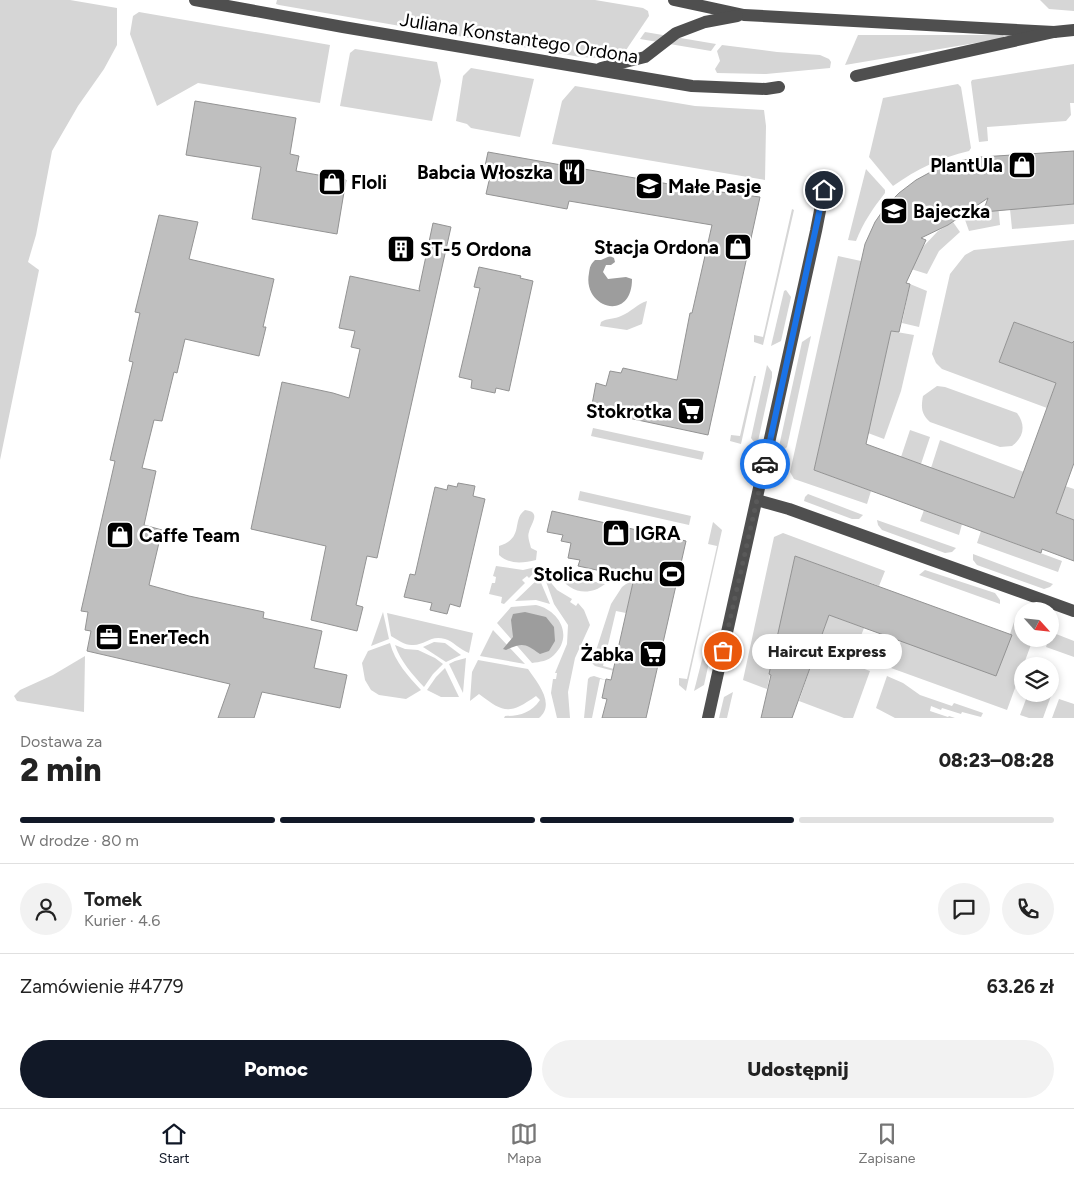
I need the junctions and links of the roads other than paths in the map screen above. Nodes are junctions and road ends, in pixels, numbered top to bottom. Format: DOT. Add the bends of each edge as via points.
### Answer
graph roads {
  1 [pos="195,0"];
  2 [pos="674,0"];
  3 [pos="744,15"];
  4 [pos="1074,30"];
  5 [pos="1054,32"];
  6 [pos="596,69"];
  7 [pos="856,76"];
  8 [pos="779,87"];
  9 [pos="824,190"];
  10 [pos="757,500"];
  11 [pos="1074,611"];
  12 [pos="708,718"];
  1 -- 6 [label="street, Juliana Konstantego Ordona"];
  2 -- 3 [label="street"];
  3 -- 5 [label="street"];
  3 -- 6 [label="street" via="705,22 676,33 645,57"];
  4 -- 5 [label="street"];
  5 -- 7 [label="street"];
  6 -- 8 [label="street, Juliana Konstantego Ordona" via="692,86"];
  9 -- 10 [label="street"];
  10 -- 11 [label="street"];
  10 -- 12 [label="street"];
}
